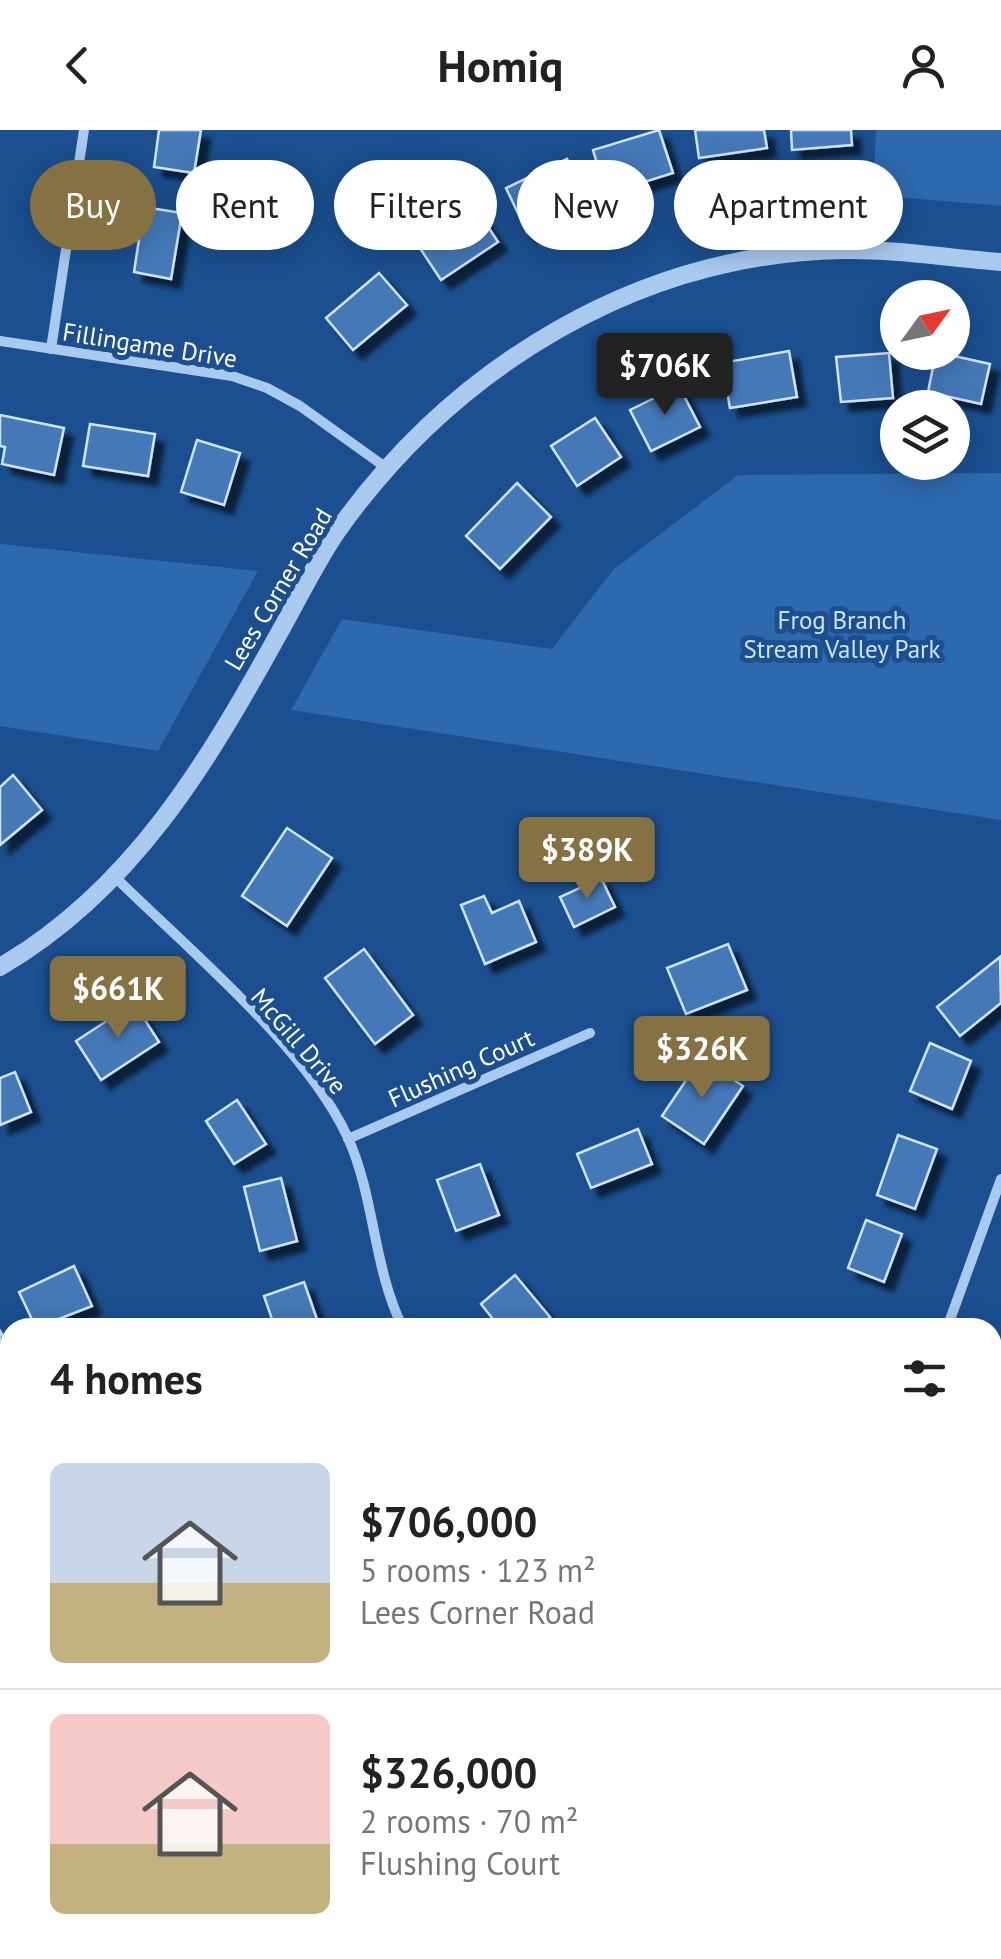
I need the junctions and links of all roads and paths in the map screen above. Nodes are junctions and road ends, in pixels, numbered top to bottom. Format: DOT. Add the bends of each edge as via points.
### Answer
graph roads {
  1 [pos="84,130"];
  2 [pos="1001,262"];
  3 [pos="0,341"];
  4 [pos="51,349"];
  5 [pos="388,470"];
  6 [pos="116,877"];
  7 [pos="0,967"];
  8 [pos="590,1033"];
  9 [pos="348,1139"];
  10 [pos="1001,1179"];
  11 [pos="399,1318"];
  12 [pos="951,1318"];
  1 -- 4 [label="street"];
  2 -- 5 [label="street, Lees Corner Road" via="842,250 739,262 669,280 570,321 509,358 423,427"];
  3 -- 4 [label="street, Fillingame Drive"];
  4 -- 5 [label="street, Fillingame Drive" via="232,376 267,388"];
  5 -- 6 [label="street, Lees Corner Road" via="320,560 198,776"];
  6 -- 7 [label="street, Lees Corner Road"];
  6 -- 9 [label="street, McGill Drive" via="295,1060"];
  8 -- 9 [label="street, Flushing Court"];
  9 -- 11 [label="street, McGill Drive" via="372,1242"];
  10 -- 12 [label="street"];
}
